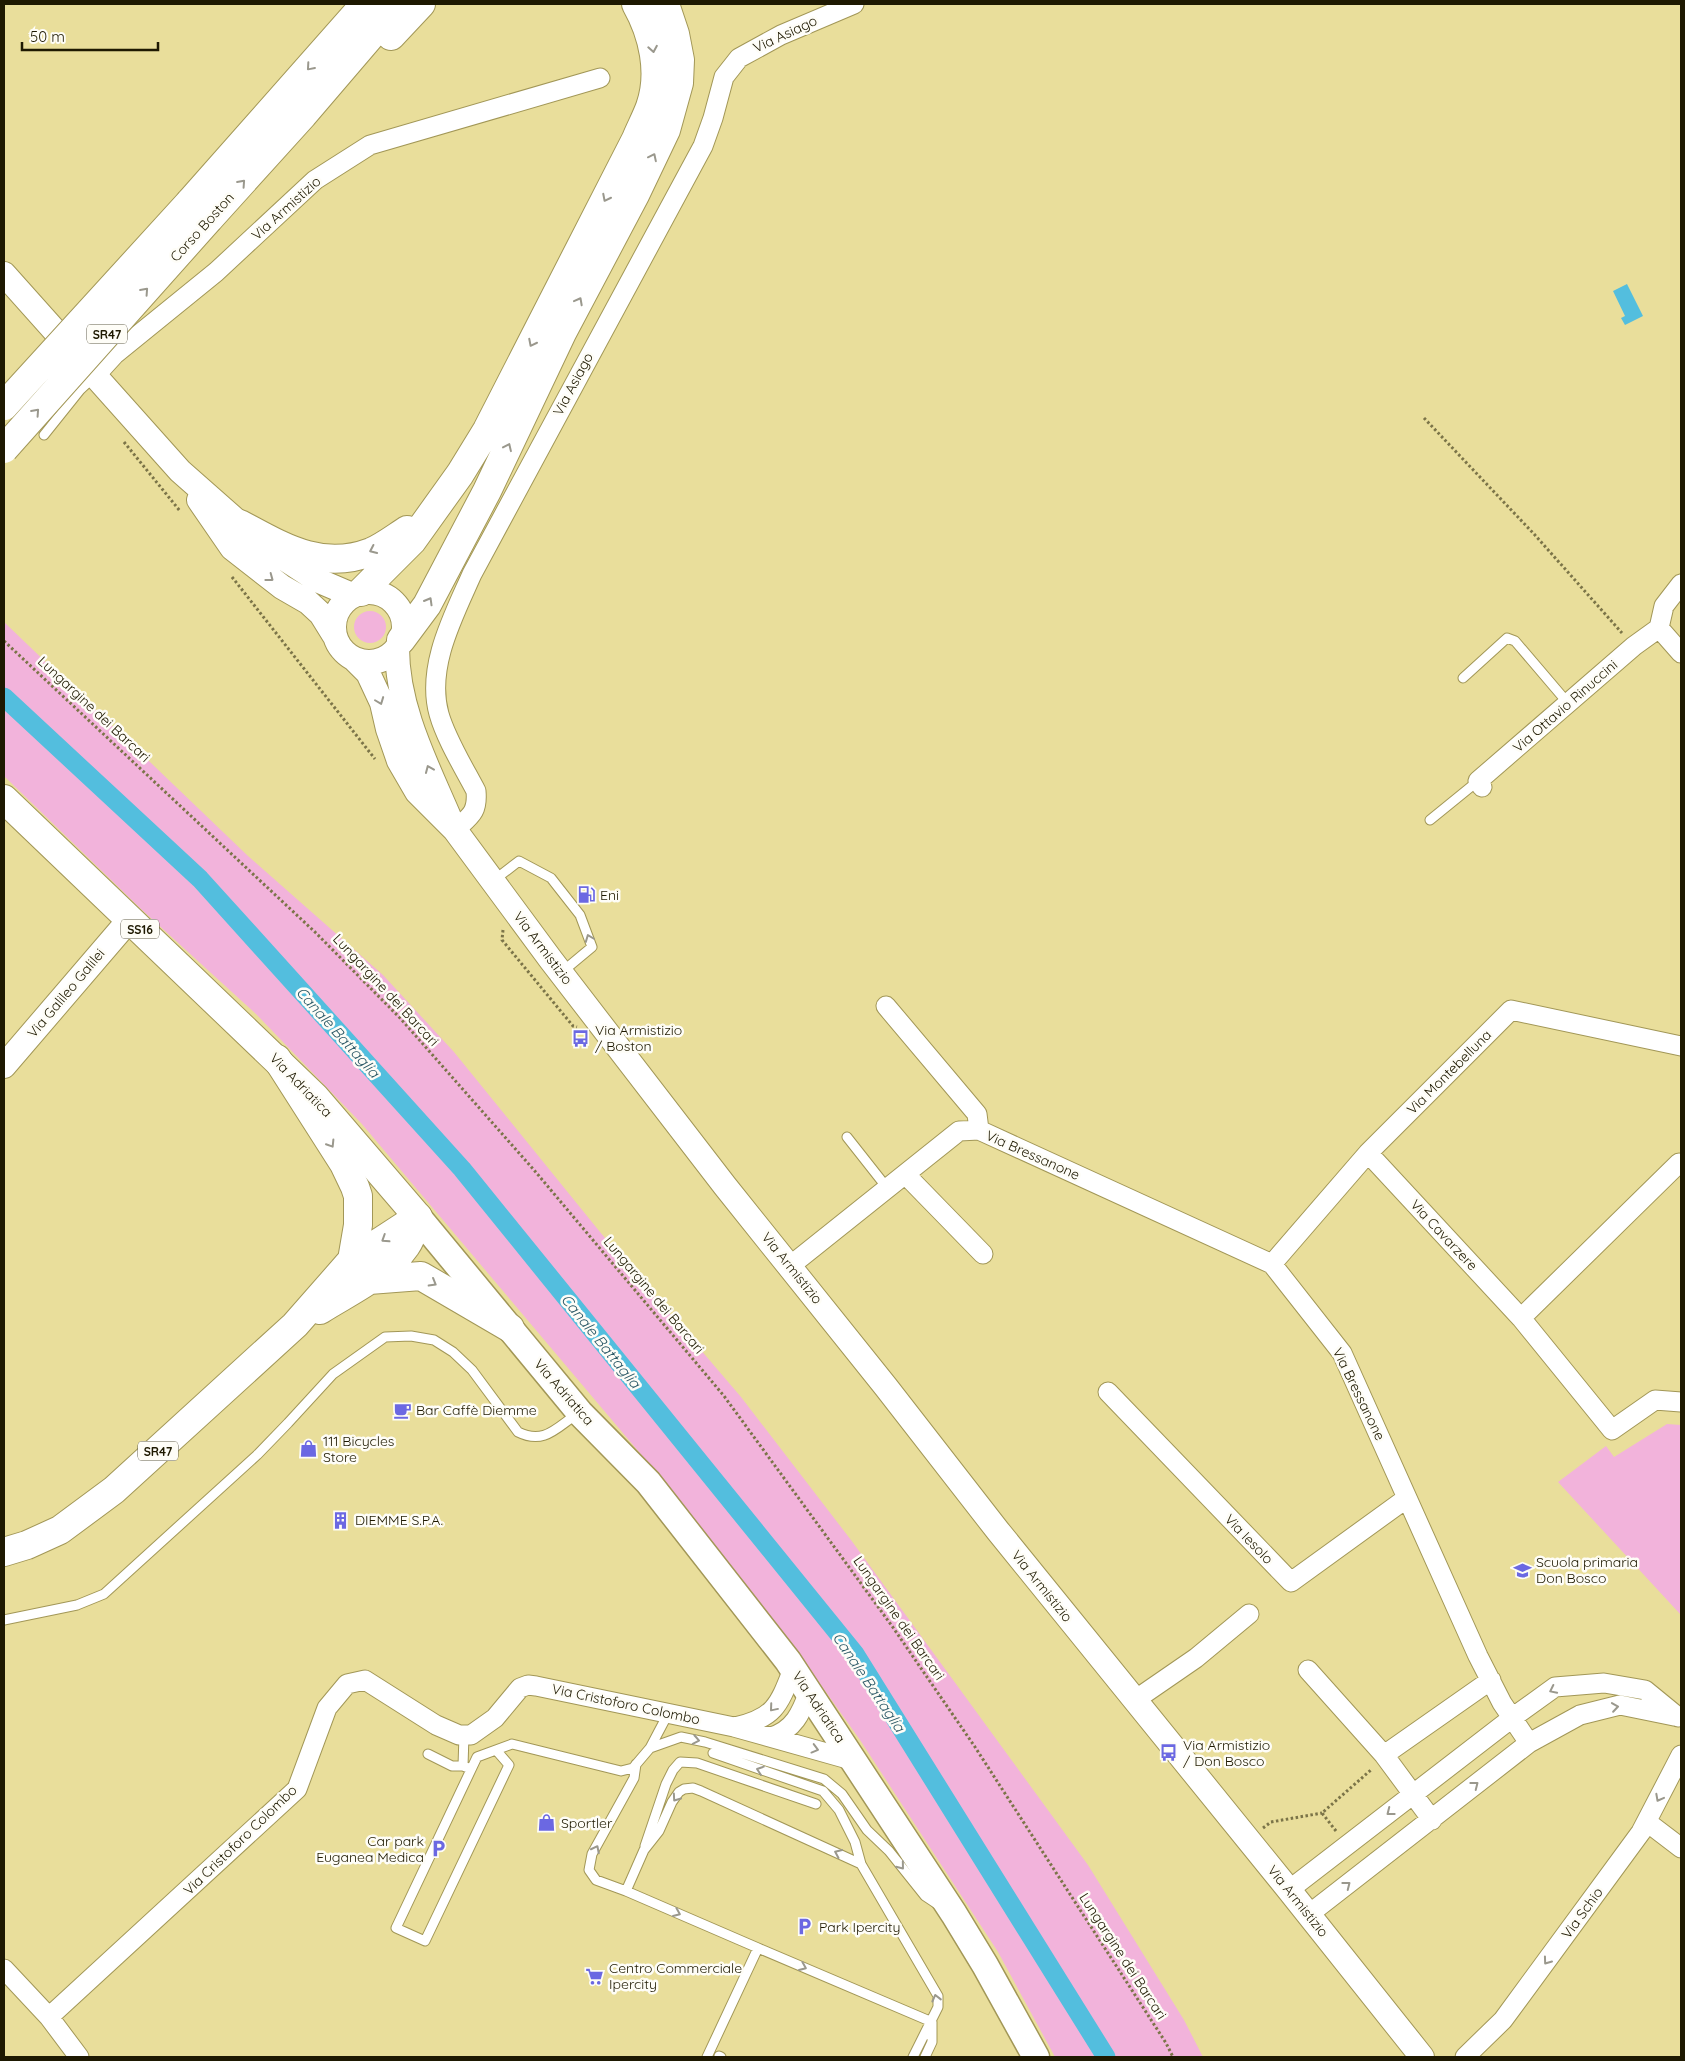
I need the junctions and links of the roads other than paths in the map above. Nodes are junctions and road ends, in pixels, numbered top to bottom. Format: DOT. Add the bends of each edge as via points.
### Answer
graph roads {
  1 [pos="350,4"];
  2 [pos="365,4"];
  3 [pos="398,4"];
  4 [pos="421,4"];
  5 [pos="636,4"];
  6 [pos="665,4"];
  7 [pos="854,4"];
  8 [pos="334,40"];
  9 [pos="600,78"];
  10 [pos="303,115"];
  11 [pos="200,210"];
  12 [pos="4,274"];
  13 [pos="95,376"];
  14 [pos="4,406"];
  15 [pos="44,435"];
  16 [pos="4,449"];
  17 [pos="180,471"];
  18 [pos="430,516"];
  19 [pos="240,524"];
  20 [pos="1681,584"];
  21 [pos="356,594"];
  22 [pos="1659,628"];
  23 [pos="334,635"];
  24 [pos="399,644"];
  25 [pos="1681,653"];
  26 [pos="355,660"];
  27 [pos="1463,678"];
  28 [pos="1567,702"];
  29 [pos="1480,784"];
  30 [pos="4,799"];
  31 [pos="1430,820"];
  32 [pos="455,830"];
  33 [pos="493,881"];
  34 [pos="130,919"];
  35 [pos="561,972"];
  36 [pos="886,1006"];
  37 [pos="1681,1046"];
  38 [pos="277,1059"];
  39 [pos="5,1063"];
  40 [pos="979,1130"];
  41 [pos="847,1137"];
  42 [pos="1368,1153"];
  43 [pos="1679,1163"];
  44 [pos="906,1175"];
  45 [pos="888,1189"];
  46 [pos="418,1217"];
  47 [pos="982,1254"];
  48 [pos="1272,1264"];
  49 [pos="790,1266"];
  50 [pos="361,1270"];
  51 [pos="1521,1318"];
  52 [pos="510,1328"];
  53 [pos="1108,1392"];
  54 [pos="1681,1402"];
  55 [pos="580,1413"];
  56 [pos="1407,1498"];
  57 [pos="4,1552"];
  58 [pos="1249,1614"];
  59 [pos="4,1620"];
  60 [pos="793,1669"];
  61 [pos="1308,1670"];
  62 [pos="1491,1680"];
  63 [pos="809,1692"];
  64 [pos="1135,1700"];
  65 [pos="669,1712"];
  66 [pos="1680,1717"];
  67 [pos="1512,1718"];
  68 [pos="734,1727"];
  69 [pos="464,1735"];
  70 [pos="771,1737"];
  71 [pos="1529,1743"];
  72 [pos="650,1748"];
  73 [pos="496,1750"];
  74 [pos="713,1753"];
  75 [pos="428,1754"];
  76 [pos="1681,1755"];
  77 [pos="1379,1761"];
  78 [pos="855,1762"];
  79 [pos="636,1764"];
  80 [pos="467,1768"];
  81 [pos="1412,1795"];
  82 [pos="816,1804"];
  83 [pos="1432,1820"];
  84 [pos="1647,1822"];
  85 [pos="1681,1848"];
  86 [pos="644,1850"];
  87 [pos="862,1864"];
  88 [pos="1289,1890"];
  89 [pos="626,1891"];
  90 [pos="954,1914"];
  91 [pos="1308,1915"];
  92 [pos="758,1948"];
  93 [pos="4,1969"];
  94 [pos="49,2017"];
  95 [pos="932,2022"];
  96 [pos="1033,2054"];
  97 [pos="79,2057"];
  98 [pos="707,2057"];
  99 [pos="913,2057"];
  100 [pos="926,2057"];
  101 [pos="1422,2057"];
  102 [pos="1465,2057"];
  1 -- 8 [label="main road" via="338,19"];
  2 -- 8 [label="main road, Corso Boston / SR47"];
  3 -- 10 [label="main road, Corso Boston / SR47"];
  4 -- 10 [label="main road" via="373,56"];
  5 -- 18 [label="main road, one-way" via="651,37 654,54 655,81 650,107 488,430"];
  24 -- 6 [label="main road, one-way" via="427,605 487,491 562,333 666,130 679,83 680,60"];
  7 -- 32 [label="street, Via Asiago" via="756,47 738,58 724,77 703,146 472,574 447,633 438,663 436,689 439,715 476,791 477,805"];
  8 -- 11 [label="main road, Corso Boston / SR47, one-way"];
  9 -- 13 [label="street, Via Armistizio" via="370,145 315,180 216,272 115,354"];
  11 -- 10 [label="main road, Corso Boston / SR47, one-way"];
  11 -- 14 [label="main road, Corso Boston / SR47, bridge"];
  16 -- 11 [label="main road, Corso Boston / SR47, one-way, bridge"];
  12 -- 13 [label="street, Via Armistizio"];
  13 -- 15 [label="lane, Via Armistizio"];
  13 -- 17 [label="street, Via Armistizio"];
  17 -- 19 [label="street, Via Armistizio"];
  17 -- 23 [label="street, Via Armistizio, one-way" via="232,548 314,608"];
  18 -- 19 [label="main road, one-way" via="372,552 338,560 305,556"];
  18 -- 21 [label="main road" via="412,541"];
  19 -- 21 [label="street, Via Armistizio" via="265,546 317,580"];
  20 -- 22 [label="street" via="1664,606"];
  21 -- 23 [label="street" via="345,600 336,612"];
  21 -- 24 [label="street, Via Armistizio" via="380,593 396,604 404,621"];
  22 -- 25 [label="street"];
  22 -- 28 [label="street, Via Ottavio Rinuccini"];
  23 -- 26 [label="street, Via Armistizio" via="338,645"];
  24 -- 26 [label="street" via="381,660"];
  32 -- 24 [label="street, Via Armistizio, one-way" via="414,736 397,671"];
  26 -- 32 [label="street, Via Armistizio, one-way" via="368,673 382,704 399,760 418,792"];
  27 -- 28 [label="lane" via="1507,638 1515,641"];
  28 -- 29 [label="street, Via Ottavio Rinuccini"];
  29 -- 31 [label="lane"];
  30 -- 34 [label="main road, Via Adriatica / SS16"];
  32 -- 33 [label="street, Via Armistizio"];
  33 -- 35 [label="street, Via Armistizio"];
  35 -- 33 [label="lane, one-way" via="592,947 580,915 551,878 519,861"];
  34 -- 38 [label="main road, Via Adriatica / SS16"];
  34 -- 39 [label="street, Via Galileo Galilei"];
  35 -- 49 [label="street, Via Armistizio"];
  36 -- 40 [label="street, Via Bressanone" via="977,1114"];
  37 -- 42 [label="street, Via Montebelluna" via="1511,1010"];
  38 -- 46 [label="main road, Via Adriatica / SS16" via="315,1097"];
  38 -- 50 [label="main road, one-way" via="356,1187"];
  40 -- 44 [label="street, Via Bressanone" via="959,1131"];
  40 -- 48 [label="street, Via Bressanone"];
  41 -- 45 [label="lane"];
  42 -- 48 [label="street, Via Montebelluna"];
  42 -- 51 [label="street, Via Cavarzere"];
  43 -- 51 [label="street"];
  44 -- 45 [label="street, Via Bressanone"];
  44 -- 47 [label="street"];
  45 -- 49 [label="street, Via Bressanone"];
  46 -- 50 [label="main road, SR47"];
  46 -- 52 [label="main road, Via Adriatica"];
  48 -- 56 [label="street, Via Bressanone" via="1342,1353"];
  49 -- 64 [label="street, Via Armistizio"];
  50 -- 52 [label="main road, one-way" via="421,1276"];
  50 -- 57 [label="main road, SR47" via="295,1325 114,1490 60,1530"];
  51 -- 54 [label="street, Via Cavarzere" via="1612,1430 1655,1400"];
  52 -- 55 [label="main road, Via Adriatica"];
  53 -- 56 [label="street, Via Iesolo" via="1291,1582"];
  55 -- 59 [label="lane" via="542,1438 529,1437 518,1432 472,1370 453,1352 434,1340 396,1335 384,1337 333,1374 256,1455 104,1594 77,1605"];
  55 -- 60 [label="main road, Via Adriatica" via="648,1482"];
  56 -- 62 [label="street, Via Bressanone"];
  58 -- 64 [label="street" via="1196,1658"];
  60 -- 63 [label="main road, Via Adriatica"];
  60 -- 68 [label="street, Via Cristoforo Colombo, one-way" via="783,1696 770,1713 756,1722"];
  61 -- 77 [label="street"];
  62 -- 67 [label="street, Via Bressanone"];
  62 -- 77 [label="street"];
  63 -- 70 [label="street" via="801,1712 790,1726 783,1733"];
  63 -- 78 [label="main road, Via Adriatica"];
  64 -- 88 [label="street, Via Armistizio"];
  65 -- 68 [label="street, Via Cristoforo Colombo"];
  65 -- 69 [label="street, Via Cristoforo Colombo" via="528,1685 520,1688 495,1718"];
  65 -- 72 [label="lane"];
  66 -- 67 [label="street, one-way" via="1645,1690 1604,1683 1555,1686"];
  71 -- 66 [label="street, one-way" via="1580,1715 1620,1705"];
  67 -- 71 [label="street, Via Bressanone"];
  67 -- 81 [label="street"];
  68 -- 70 [label="street, Via Cristoforo Colombo"];
  69 -- 80 [label="lane"];
  69 -- 94 [label="street, Via Cristoforo Colombo" via="436,1725 365,1680 346,1684 327,1708 296,1789"];
  70 -- 78 [label="street, Via Cristoforo Colombo, one-way"];
  83 -- 71 [label="street, one-way"];
  72 -- 79 [label="lane"];
  72 -- 90 [label="lane, one-way" via="681,1737 824,1779 842,1794 867,1830 889,1851 925,1896"];
  73 -- 79 [label="lane" via="512,1744 621,1771"];
  73 -- 80 [label="lane" via="477,1757"];
  73 -- 80 [label="lane" via="509,1765 425,1941 396,1928"];
  87 -- 74 [label="lane, one-way" via="839,1810 823,1791"];
  75 -- 80 [label="lane" via="452,1766"];
  76 -- 84 [label="street, Via Schio, one-way"];
  77 -- 81 [label="street"];
  78 -- 90 [label="main road, Via Adriatica"];
  89 -- 79 [label="lane, one-way" via="596,1880 589,1870 592,1854 634,1778"];
  81 -- 83 [label="street"];
  81 -- 88 [label="street, one-way"];
  82 -- 86 [label="lane" via="697,1763 680,1762 666,1784"];
  91 -- 83 [label="street, one-way"];
  84 -- 85 [label="street"];
  84 -- 102 [label="street, Via Schio, one-way" via="1503,2020"];
  87 -- 86 [label="lane, one-way" via="693,1788 679,1792 659,1831"];
  86 -- 89 [label="lane"];
  95 -- 87 [label="lane, one-way" via="938,1996"];
  88 -- 91 [label="street, Via Armistizio"];
  89 -- 92 [label="lane, one-way"];
  90 -- 96 [label="main road, Via Adriatica"];
  91 -- 101 [label="street, Via Armistizio"];
  92 -- 95 [label="lane, one-way"];
  92 -- 98 [label="lane"];
  93 -- 94 [label="street"];
  94 -- 97 [label="street"];
  95 -- 99 [label="lane"];
  95 -- 100 [label="lane" via="932,2042"];
}
